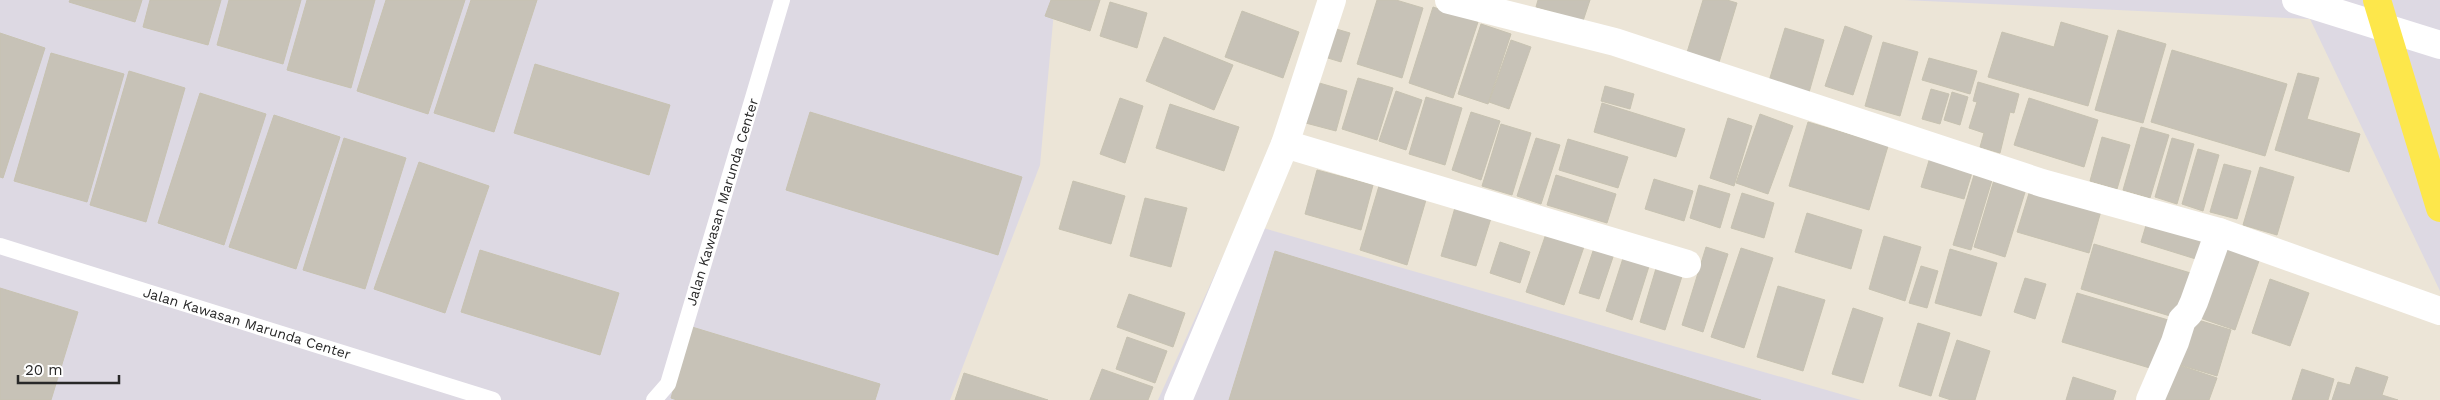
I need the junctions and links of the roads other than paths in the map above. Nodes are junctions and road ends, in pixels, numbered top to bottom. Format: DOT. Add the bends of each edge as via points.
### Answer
graph roads {
  1 [pos="782,0"];
  2 [pos="1332,0"];
  3 [pos="1449,0"];
  4 [pos="2296,0"];
  5 [pos="2377,0"];
  6 [pos="2386,27"];
  7 [pos="2440,45"];
  8 [pos="1284,144"];
  9 [pos="2440,208"];
  10 [pos="2219,232"];
  11 [pos="0,246"];
  12 [pos="1687,264"];
  13 [pos="2440,311"];
  14 [pos="494,400"];
  15 [pos="654,400"];
  16 [pos="1178,400"];
  17 [pos="2150,400"];
  1 -- 15 [label="lane, Jalan Kawasan Marunda Center" via="668,384"];
  2 -- 8 [label="street"];
  3 -- 10 [label="street" via="1615,42 2042,183"];
  4 -- 6 [label="street"];
  5 -- 6 [label="main road"];
  6 -- 7 [label="street"];
  6 -- 9 [label="main road"];
  8 -- 12 [label="street"];
  8 -- 16 [label="street"];
  10 -- 13 [label="street"];
  10 -- 17 [label="street" via="2194,302 2182,320"];
  11 -- 14 [label="lane, Jalan Kawasan Marunda Center"];
}
